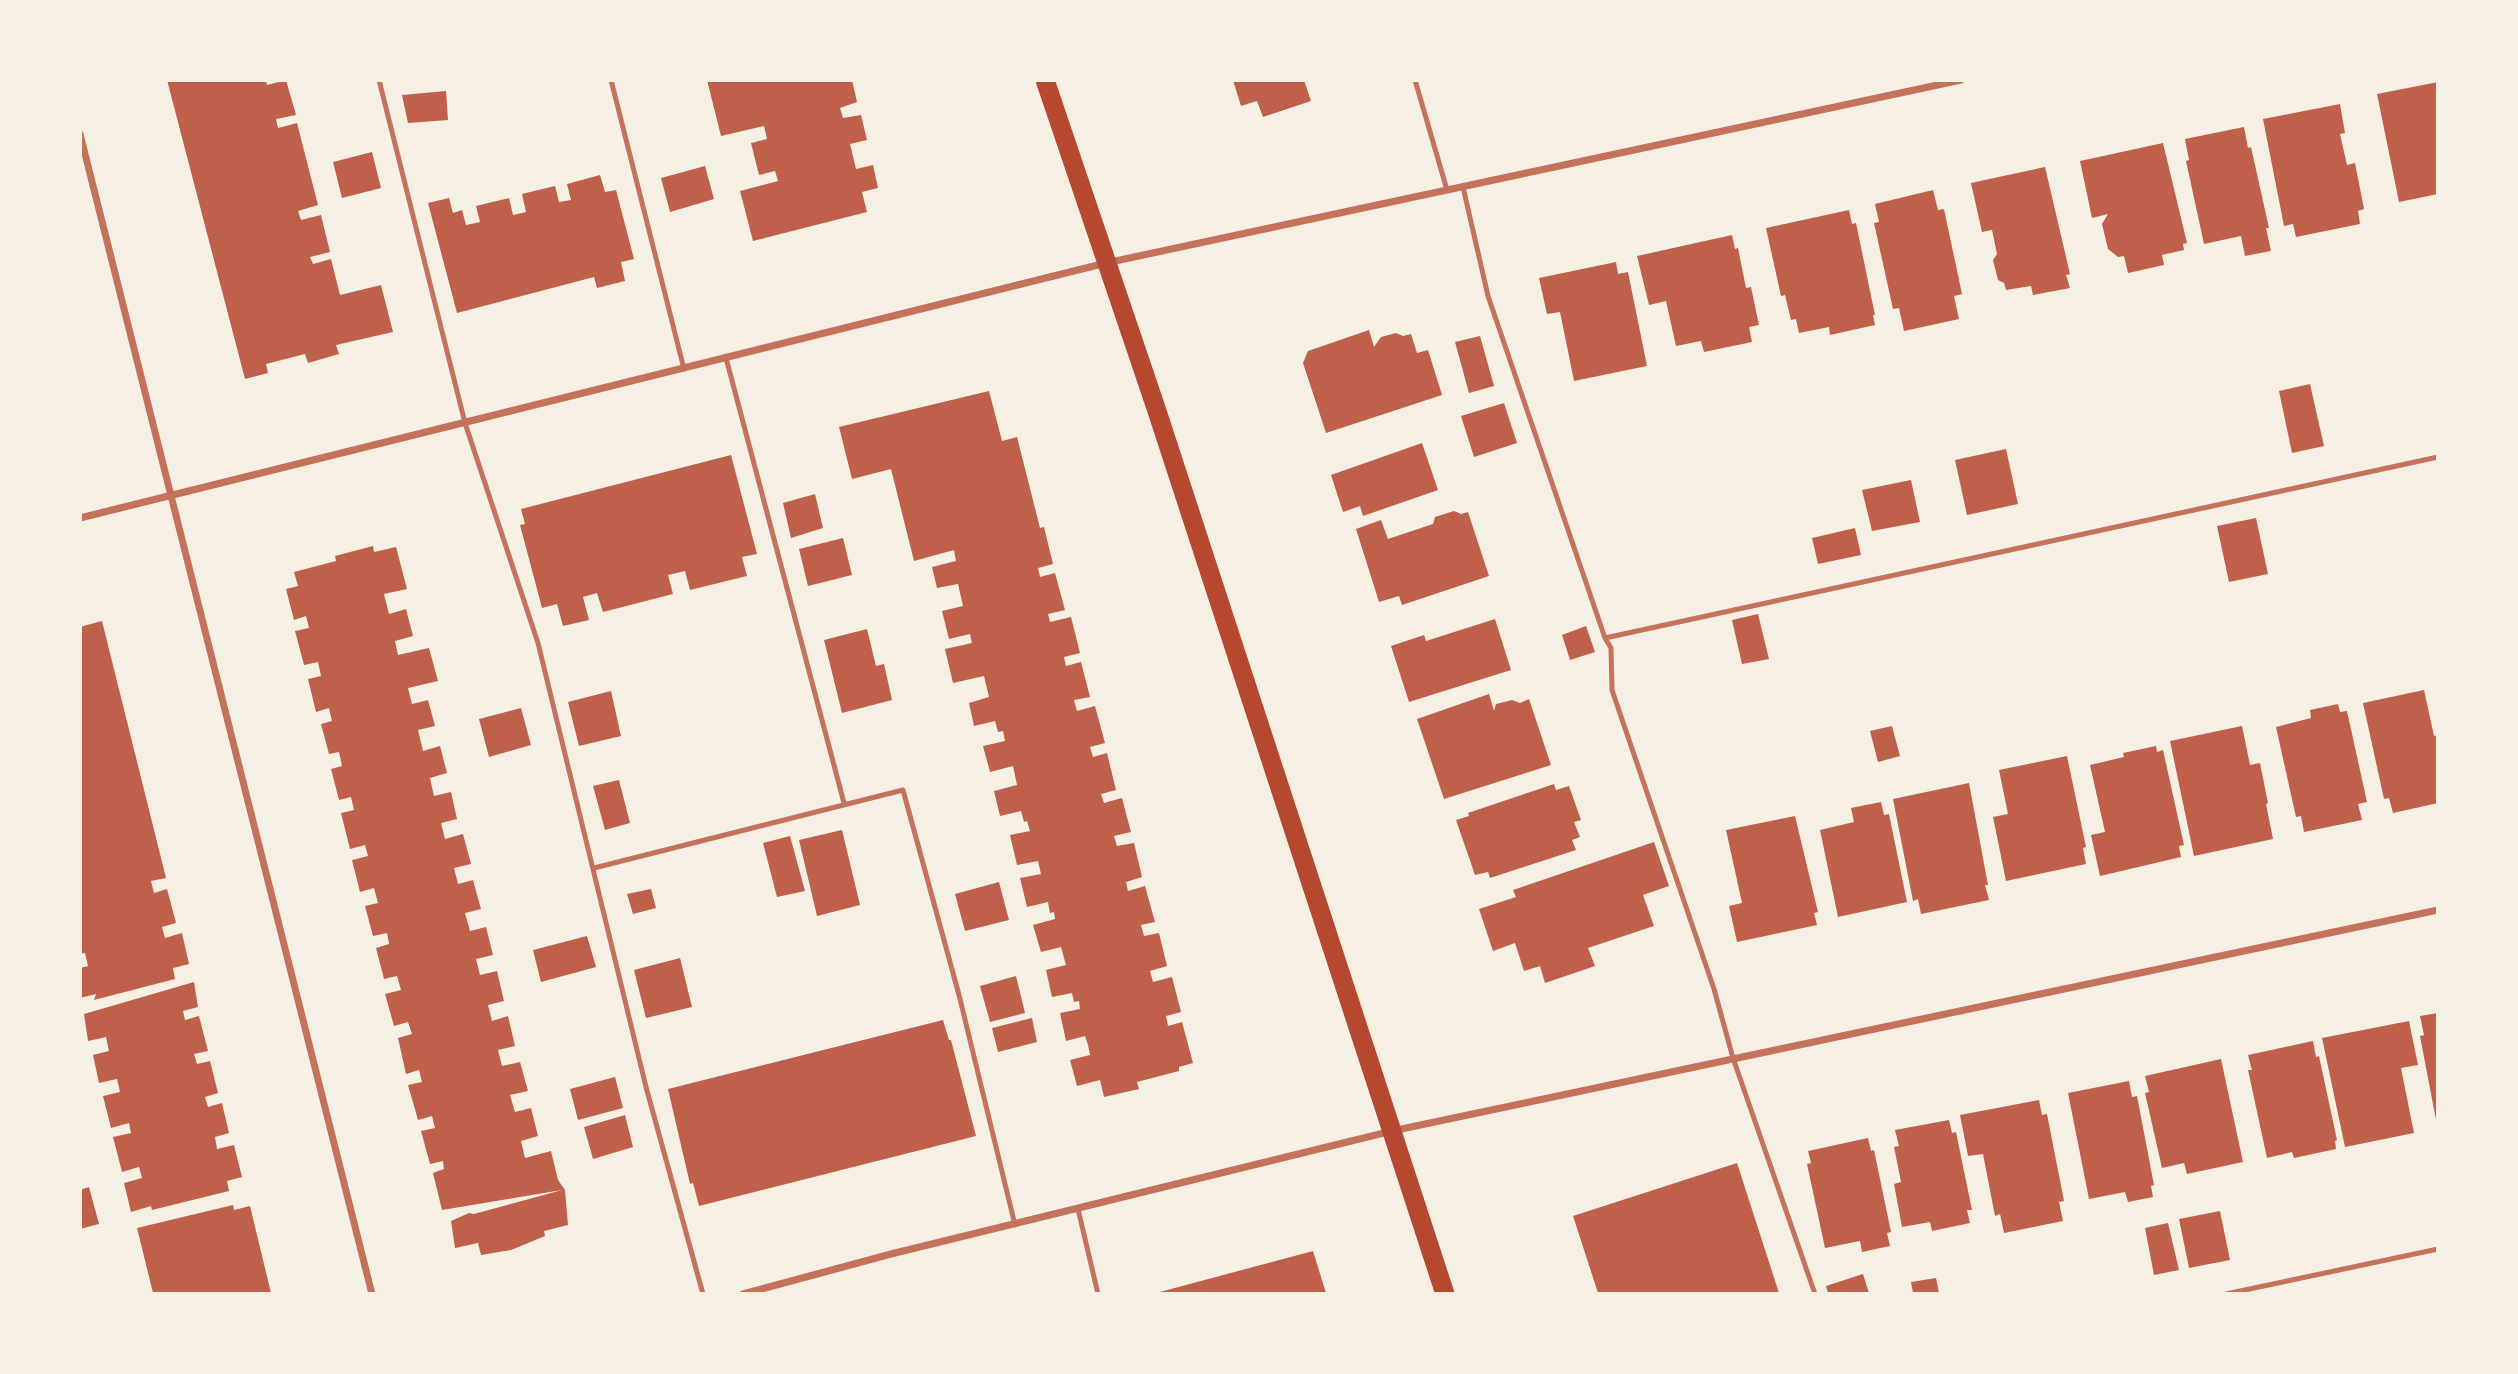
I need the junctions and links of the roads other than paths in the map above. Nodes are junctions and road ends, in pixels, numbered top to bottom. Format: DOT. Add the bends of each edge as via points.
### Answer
graph roads {
  1 [pos="379,80"];
  2 [pos="611,80"];
  3 [pos="1045,80"];
  4 [pos="1415,80"];
  5 [pos="1961,80"];
  6 [pos="80,134"];
  7 [pos="1463,187"];
  8 [pos="1447,190"];
  9 [pos="1106,263"];
  10 [pos="726,358"];
  11 [pos="684,369"];
  12 [pos="465,423"];
  13 [pos="2438,457"];
  14 [pos="172,496"];
  15 [pos="80,519"];
  16 [pos="1605,638"];
  17 [pos="844,803"];
  18 [pos="594,868"];
  19 [pos="2438,910"];
  20 [pos="1732,1058"];
  21 [pos="1392,1130"];
  22 [pos="1078,1209"];
  23 [pos="1015,1226"];
  24 [pos="2438,1249"];
  25 [pos="372,1293"];
  26 [pos="703,1293"];
  27 [pos="743,1293"];
  28 [pos="1098,1293"];
  29 [pos="1445,1293"];
  30 [pos="1815,1293"];
  31 [pos="2226,1293"];
  1 -- 12 [label="lane"];
  2 -- 11 [label="lane"];
  3 -- 9 [label="highway"];
  4 -- 8 [label="lane"];
  5 -- 7 [label="street"];
  6 -- 14 [label="street"];
  7 -- 8 [label="street"];
  7 -- 16 [label="lane" via="1488,296"];
  8 -- 9 [label="street"];
  9 -- 10 [label="street"];
  9 -- 21 [label="highway"];
  10 -- 11 [label="street"];
  10 -- 17 [label="lane"];
  11 -- 12 [label="street"];
  12 -- 14 [label="street"];
  12 -- 18 [label="lane" via="538,643"];
  13 -- 16 [label="lane"];
  14 -- 15 [label="street"];
  14 -- 25 [label="street"];
  16 -- 20 [label="lane" via="1611,648 1612,690 1714,989"];
  17 -- 18 [label="lane"];
  17 -- 23 [label="lane" via="903,790"];
  18 -- 26 [label="lane" via="646,1087"];
  19 -- 20 [label="street"];
  20 -- 21 [label="street"];
  20 -- 30 [label="lane"];
  21 -- 22 [label="street"];
  21 -- 29 [label="highway"];
  22 -- 23 [label="street"];
  22 -- 28 [label="lane"];
  23 -- 27 [label="street"];
  24 -- 31 [label="lane"];
}
